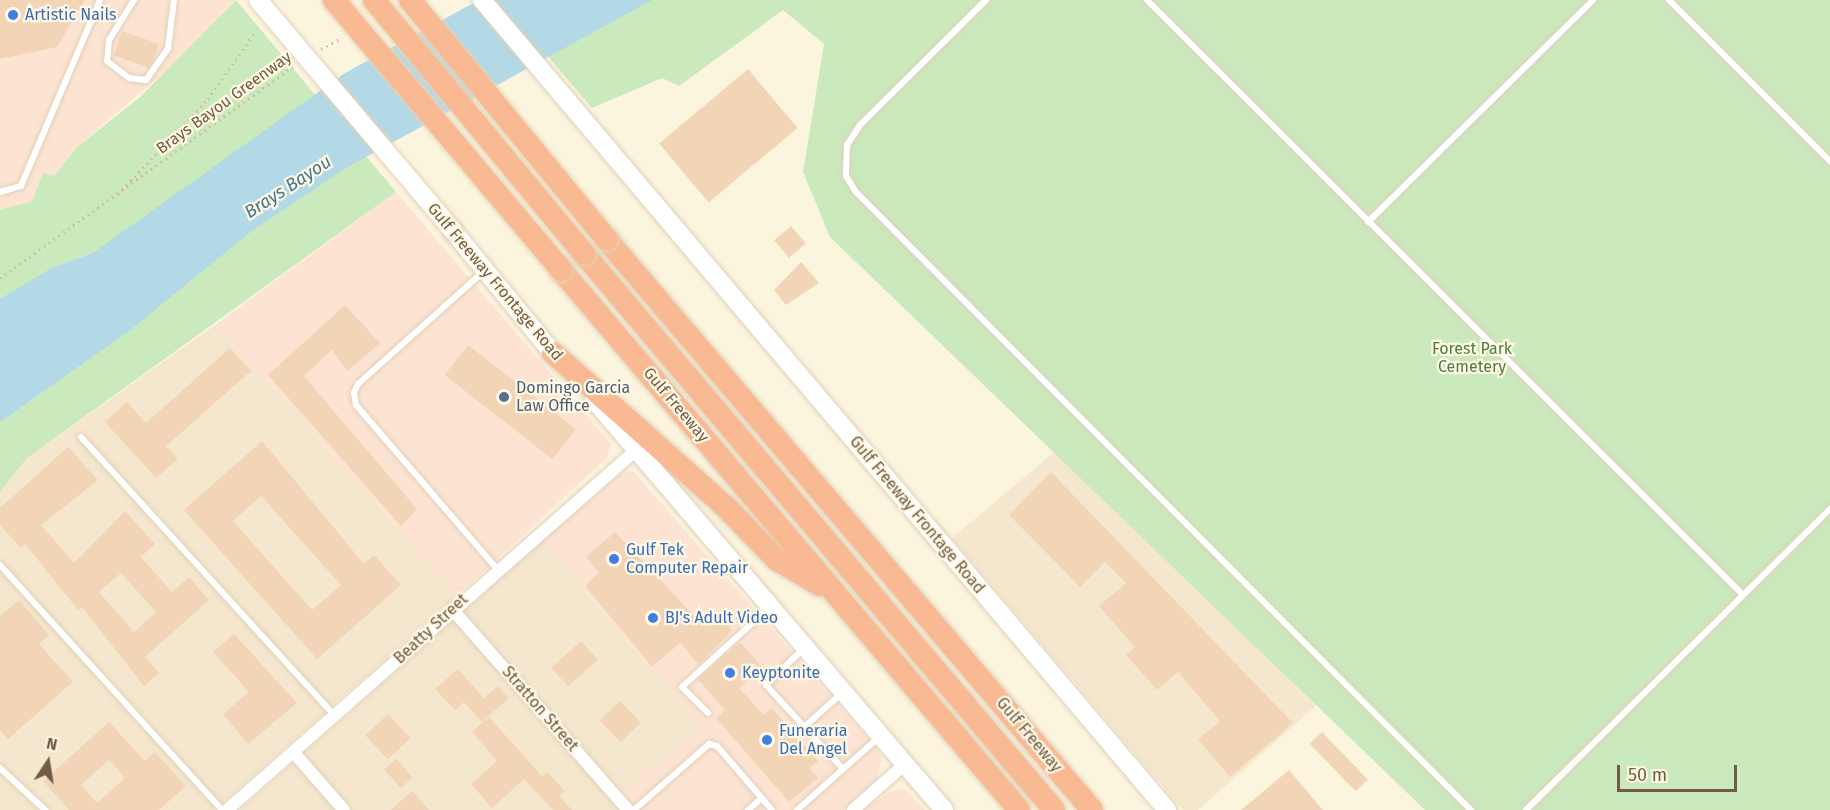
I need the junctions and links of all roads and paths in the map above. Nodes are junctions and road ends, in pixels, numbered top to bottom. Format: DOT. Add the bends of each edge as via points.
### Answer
graph roads {
  1 [pos="100,0"];
  2 [pos="134,0"];
  3 [pos="174,0"];
  4 [pos="258,0"];
  5 [pos="334,0"];
  6 [pos="374,0"];
  7 [pos="410,0"];
  8 [pos="482,0"];
  9 [pos="986,0"];
  10 [pos="1147,0"];
  11 [pos="1593,0"];
  12 [pos="1669,0"];
  13 [pos="256,31"];
  14 [pos="347,35"];
  15 [pos="317,51"];
  16 [pos="299,63"];
  17 [pos="1830,161"];
  18 [pos="0,192"];
  19 [pos="114,199"];
  20 [pos="1368,222"];
  21 [pos="485,270"];
  22 [pos="0,278"];
  23 [pos="553,353"];
  24 [pos="81,437"];
  25 [pos="636,450"];
  26 [pos="1830,509"];
  27 [pos="0,565"];
  28 [pos="498,568"];
  29 [pos="833,592"];
  30 [pos="1741,593"];
  31 [pos="771,607"];
  32 [pos="452,609"];
  33 [pos="805,647"];
  34 [pos="843,692"];
  35 [pos="708,713"];
  36 [pos="336,717"];
  37 [pos="804,727"];
  38 [pos="880,735"];
  39 [pos="295,754"];
  40 [pos="905,764"];
  41 [pos="0,768"];
  42 [pos="843,769"];
  43 [pos="762,798"];
  44 [pos="45,810"];
  45 [pos="222,810"];
  46 [pos="227,810"];
  47 [pos="344,810"];
  48 [pos="628,810"];
  49 [pos="634,810"];
  50 [pos="748,810"];
  51 [pos="772,810"];
  52 [pos="797,810"];
  53 [pos="853,810"];
  54 [pos="944,810"];
  55 [pos="1019,810"];
  56 [pos="1054,810"];
  57 [pos="1092,810"];
  58 [pos="1167,810"];
  59 [pos="1471,810"];
  60 [pos="1526,810"];
  1 -- 18 [label="lane" via="21,186"];
  2 -- 3 [label="lane" via="109,40 108,61 129,78 147,80 168,48"];
  4 -- 21 [label="main road, Gulf Freeway Frontage Road, bridge"];
  5 -- 29 [label="highway, Gulf Freeway, bridge"];
  6 -- 56 [label="highway, Gulf Freeway, bridge" via="584,255"];
  7 -- 57 [label="highway, Gulf Freeway, bridge" via="607,240"];
  8 -- 58 [label="main road, Gulf Freeway Frontage Road"];
  9 -- 59 [label="lane" via="860,125 847,145 846,176 856,192"];
  10 -- 20 [label="lane"];
  11 -- 20 [label="lane"];
  12 -- 17 [label="lane"];
  13 -- 19 [label="path, Brays Bayou Greenway" via="208,99"];
  14 -- 15 [label="path"];
  16 -- 19 [label="path, Brays Bayou Greenway"];
  19 -- 22 [label="path, Brays Bayou Greenway"];
  20 -- 30 [label="lane"];
  21 -- 23 [label="main road, Gulf Freeway Frontage Road"];
  21 -- 28 [label="lane" via="358,384 354,393 356,405"];
  23 -- 25 [label="main road, Gulf Freeway Frontage Road"];
  23 -- 29 [label="highway" via="709,492 776,559"];
  24 -- 36 [label="lane"];
  25 -- 28 [label="street, Beatty Street"];
  25 -- 31 [label="main road, Gulf Freeway Frontage Road"];
  26 -- 30 [label="lane"];
  27 -- 45 [label="lane"];
  28 -- 32 [label="street, Beatty Street"];
  29 -- 55 [label="highway, Gulf Freeway"];
  30 -- 60 [label="lane"];
  31 -- 33 [label="main road, Gulf Freeway Frontage Road"];
  31 -- 35 [label="lane" via="682,687"];
  32 -- 36 [label="street, Beatty Street"];
  32 -- 48 [label="street, Stratton Street"];
  33 -- 34 [label="main road, Gulf Freeway Frontage Road"];
  33 -- 37 [label="lane" via="766,684"];
  34 -- 37 [label="lane"];
  34 -- 38 [label="main road, Gulf Freeway Frontage Road"];
  36 -- 39 [label="street, Beatty Street"];
  37 -- 42 [label="lane"];
  38 -- 40 [label="main road, Gulf Freeway Frontage Road"];
  38 -- 42 [label="lane"];
  39 -- 46 [label="street, Beatty Street"];
  39 -- 47 [label="street"];
  40 -- 53 [label="street"];
  40 -- 54 [label="main road, Gulf Freeway Frontage Road"];
  41 -- 44 [label="lane"];
  42 -- 52 [label="lane"];
  43 -- 49 [label="lane" via="717,746 709,744"];
  43 -- 50 [label="lane"];
  43 -- 51 [label="lane"];
}
